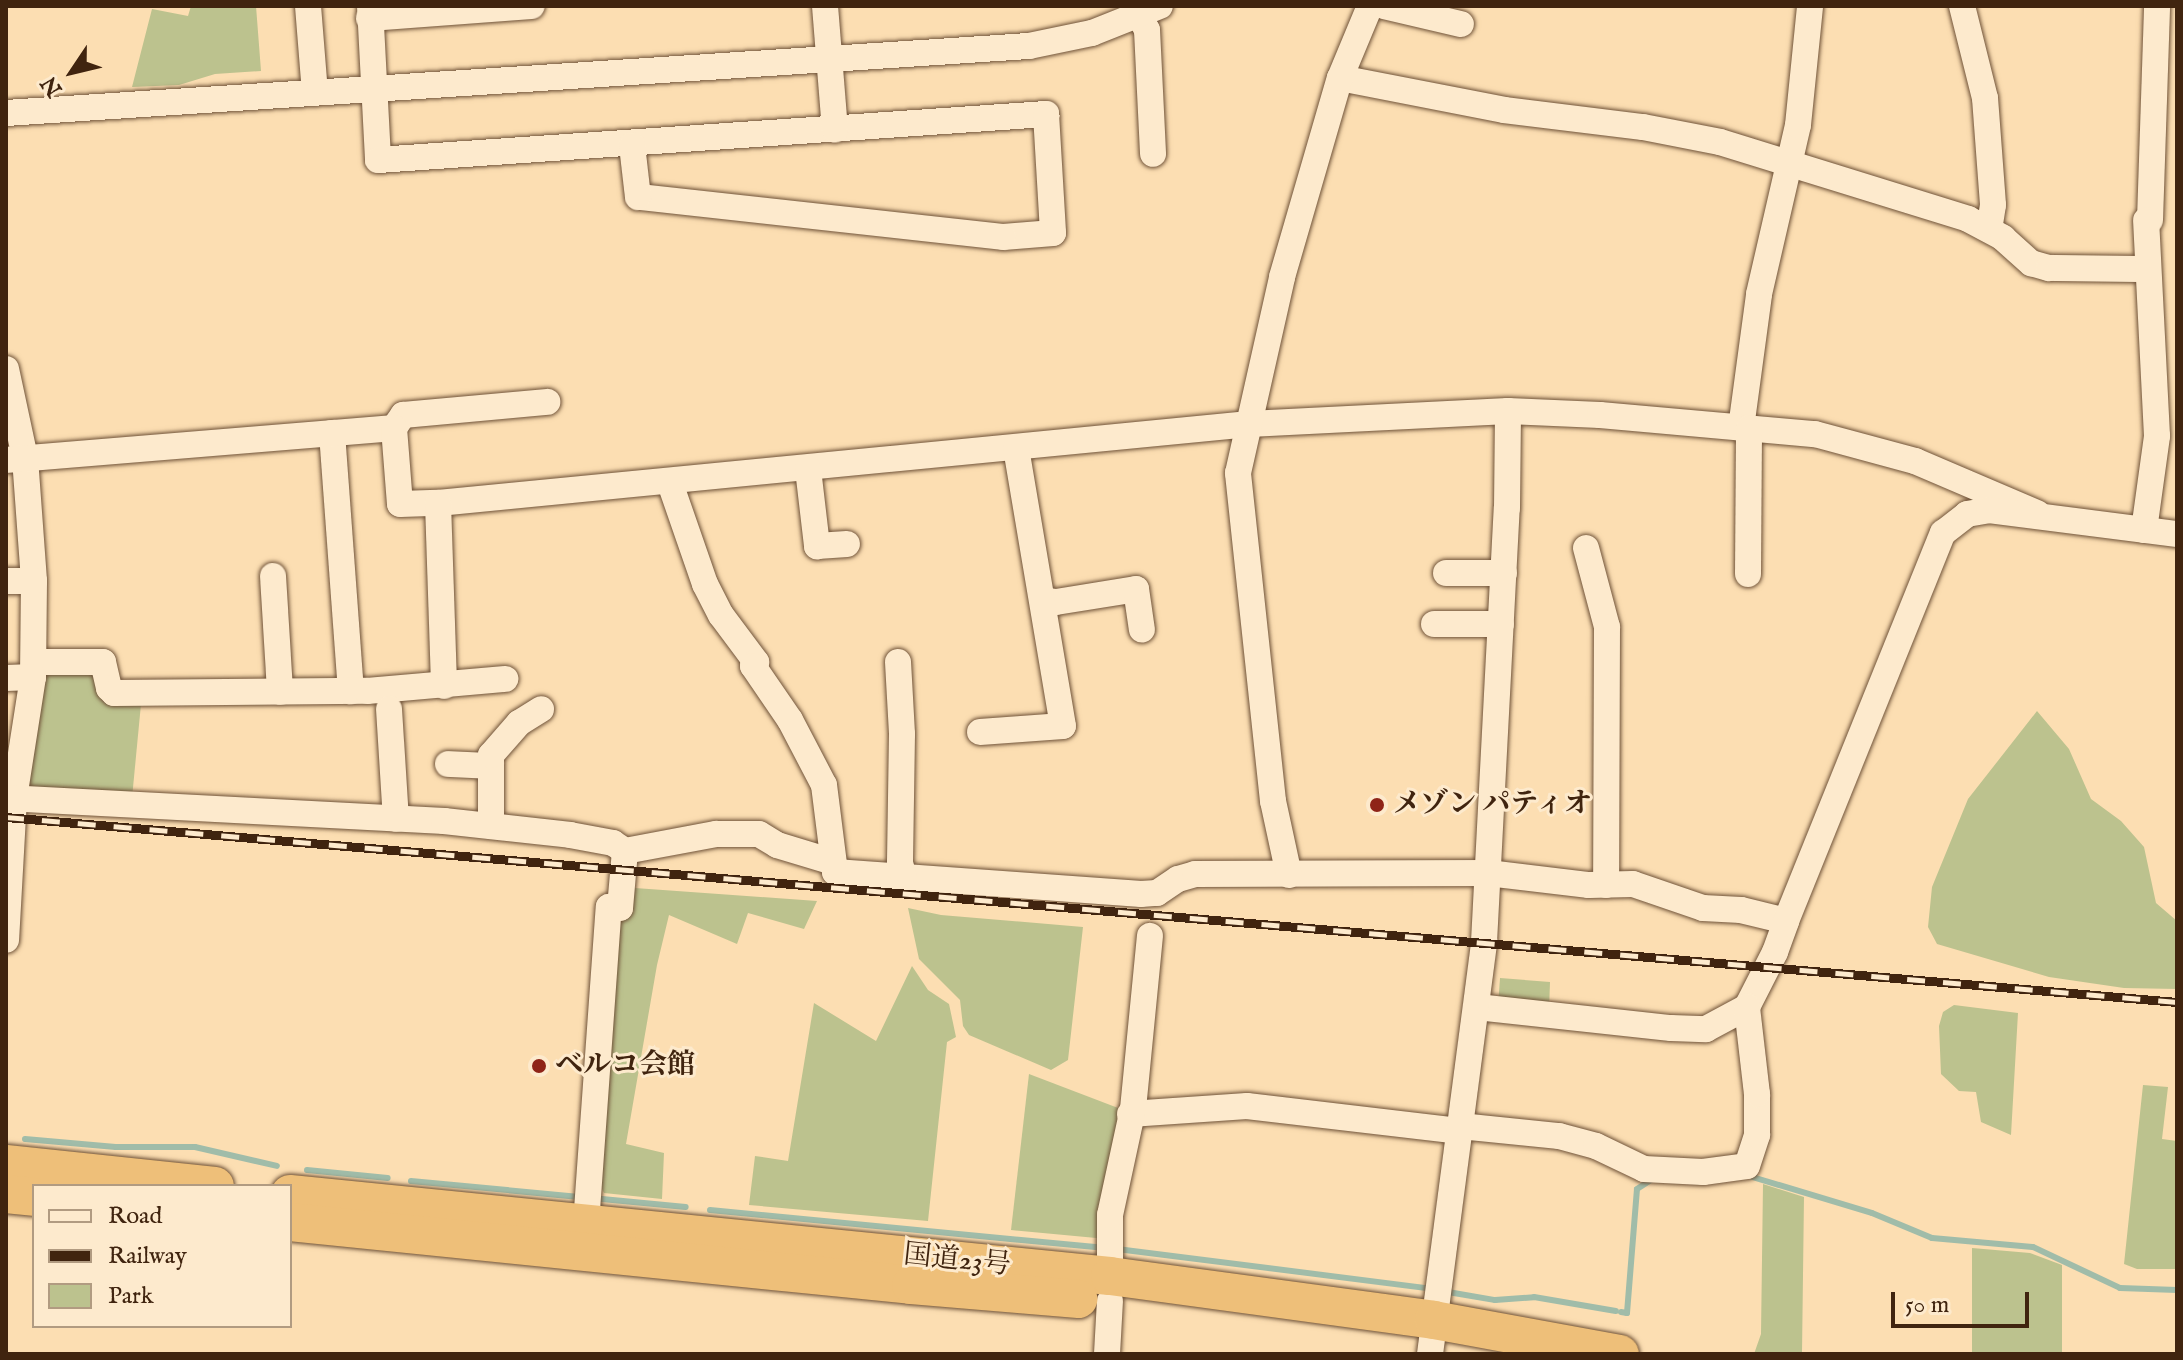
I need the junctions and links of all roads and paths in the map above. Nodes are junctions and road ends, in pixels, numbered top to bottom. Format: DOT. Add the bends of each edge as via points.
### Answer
graph roads {
  1 [pos="308,6"];
  2 [pos="532,6"];
  3 [pos="825,6"];
  4 [pos="1370,6"];
  5 [pos="1384,6"];
  6 [pos="1810,6"];
  7 [pos="1962,6"];
  8 [pos="2157,6"];
  9 [pos="493,8"];
  10 [pos="1150,11"];
  11 [pos="370,12"];
  12 [pos="1461,24"];
  13 [pos="828,58"];
  14 [pos="1340,78"];
  15 [pos="374,88"];
  16 [pos="315,93"];
  17 [pos="6,113"];
  18 [pos="835,130"];
  19 [pos="632,145"];
  20 [pos="1153,154"];
  21 [pos="1790,166"];
  22 [pos="1989,230"];
  23 [pos="2146,269"];
  24 [pos="6,369"];
  25 [pos="547,402"];
  26 [pos="1508,411"];
  27 [pos="1249,424"];
  28 [pos="394,428"];
  29 [pos="1745,428"];
  30 [pos="332,433"];
  31 [pos="1016,448"];
  32 [pos="15,459"];
  33 [pos="808,469"];
  34 [pos="670,483"];
  35 [pos="438,503"];
  36 [pos="2037,513"];
  37 [pos="2144,530"];
  38 [pos="2177,534"];
  39 [pos="847,544"];
  40 [pos="1586,548"];
  41 [pos="1446,573"];
  42 [pos="1504,573"];
  43 [pos="1748,574"];
  44 [pos="273,576"];
  45 [pos="6,581"];
  46 [pos="34,581"];
  47 [pos="1043,600"];
  48 [pos="1434,624"];
  49 [pos="1501,624"];
  50 [pos="1142,630"];
  51 [pos="898,662"];
  52 [pos="34,670"];
  53 [pos="6,678"];
  54 [pos="505,679"];
  55 [pos="444,686"];
  56 [pos="351,691"];
  57 [pos="280,692"];
  58 [pos="389,709"];
  59 [pos="541,709"];
  60 [pos="980,732"];
  61 [pos="448,764"];
  62 [pos="491,766"];
  63 [pos="10,798"];
  64 [pos="396,819"];
  65 [pos="491,826"];
  66 [pos="8,850"];
  67 [pos="625,851"];
  68 [pos="833,862"];
  69 [pos="1488,873"];
  70 [pos="1289,875"];
  71 [pos="904,877"];
  72 [pos="1606,885"];
  73 [pos="1786,921"];
  74 [pos="1150,936"];
  75 [pos="6,940"];
  76 [pos="1477,1007"];
  77 [pos="1747,1007"];
  78 [pos="1130,1114"];
  79 [pos="1460,1128"];
  80 [pos="6,1164"];
  81 [pos="196,1184"];
  82 [pos="6,1194"];
  83 [pos="292,1194"];
  84 [pos="32,1197"];
  85 [pos="292,1222"];
  86 [pos="586,1224"];
  87 [pos="1110,1289"];
  88 [pos="1432,1339"];
  89 [pos="1107,1354"];
  90 [pos="1477,1354"];
  91 [pos="1620,1354"];
  1 -- 16 [label="street"];
  2 -- 9 [label="street"];
  3 -- 13 [label="street"];
  4 -- 14 [label="street"];
  5 -- 12 [label="street"];
  6 -- 21 [label="street" via="1809,49"];
  7 -- 22 [label="street" via="1985,98 1993,205"];
  8 -- 23 [label="street"];
  9 -- 11 [label="street"];
  10 -- 13 [label="street" via="1052,43"];
  10 -- 20 [label="street"];
  11 -- 15 [label="street"];
  13 -- 15 [label="street"];
  13 -- 18 [label="street"];
  14 -- 21 [label="street" via="1545,117 1681,133"];
  14 -- 27 [label="street" via="1282,277"];
  15 -- 16 [label="street"];
  15 -- 19 [label="street" via="378,160"];
  16 -- 17 [label="street"];
  18 -- 19 [label="street"];
  18 -- 19 [label="street" via="1046,114 1053,233 1003,237 638,197"];
  21 -- 22 [label="street" via="1968,219"];
  21 -- 29 [label="street" via="1759,294"];
  22 -- 23 [label="street" via="2031,263 2049,268"];
  23 -- 37 [label="street" via="2157,436"];
  24 -- 32 [label="street"];
  25 -- 28 [label="street" via="403,415"];
  26 -- 27 [label="street"];
  26 -- 29 [label="street"];
  26 -- 42 [label="street"];
  27 -- 31 [label="street"];
  27 -- 70 [label="street" via="1238,473 1273,801"];
  28 -- 30 [label="street"];
  28 -- 35 [label="street" via="400,504"];
  29 -- 36 [label="street" via="1852,441 1964,480"];
  29 -- 43 [label="street"];
  30 -- 32 [label="street"];
  30 -- 56 [label="street"];
  31 -- 33 [label="street"];
  31 -- 47 [label="street"];
  32 -- 46 [label="street"];
  33 -- 34 [label="street"];
  33 -- 39 [label="street" via="817,546"];
  34 -- 35 [label="street"];
  34 -- 68 [label="street" via="721,615 756,662 753,666 790,720 824,785"];
  35 -- 55 [label="street"];
  36 -- 37 [label="street"];
  36 -- 73 [label="street" via="1967,514 1943,533"];
  37 -- 38 [label="street"];
  40 -- 72 [label="street" via="1607,627"];
  41 -- 42 [label="street"];
  42 -- 49 [label="street"];
  44 -- 57 [label="street"];
  45 -- 46 [label="street"];
  46 -- 52 [label="street"];
  47 -- 50 [label="street" via="1136,589"];
  47 -- 60 [label="street" via="1063,726"];
  48 -- 49 [label="street"];
  49 -- 69 [label="street"];
  51 -- 71 [label="street"];
  52 -- 53 [label="street"];
  52 -- 57 [label="street" via="103,662 114,693"];
  52 -- 63 [label="street"];
  54 -- 55 [label="street"];
  55 -- 56 [label="street"];
  56 -- 57 [label="street"];
  58 -- 64 [label="street"];
  59 -- 62 [label="street" via="510,732 491,755"];
  61 -- 62 [label="street"];
  62 -- 65 [label="street"];
  63 -- 64 [label="street"];
  63 -- 66 [label="street"];
  64 -- 65 [label="street"];
  65 -- 67 [label="street" via="613,843"];
  66 -- 75 [label="street"];
  67 -- 68 [label="street" via="716,834 759,834"];
  67 -- 86 [label="street" via="620,908 609,907"];
  68 -- 71 [label="street" via="835,872"];
  69 -- 70 [label="street"];
  69 -- 72 [label="street"];
  69 -- 76 [label="street"];
  70 -- 71 [label="street" via="1195,874 1157,893 1141,894"];
  72 -- 73 [label="street" via="1633,884 1703,908"];
  73 -- 77 [label="street"];
  74 -- 78 [label="street"];
  76 -- 77 [label="street" via="1706,1029"];
  76 -- 79 [label="street"];
  77 -- 79 [label="street" via="1757,1135 1747,1166 1703,1172 1644,1169 1596,1146 1559,1136"];
  78 -- 79 [label="street" via="1247,1106"];
  78 -- 87 [label="street" via="1110,1215"];
  79 -- 88 [label="street"];
  80 -- 81 [label="highway"];
  82 -- 84 [label="highway"];
  83 -- 86 [label="highway, 国道23号"];
  85 -- 87 [label="highway, 国道23号" via="911,1285"];
  86 -- 87 [label="highway, 国道23号"];
  87 -- 88 [label="highway, 国道23号"];
  87 -- 89 [label="street"];
  88 -- 90 [label="highway, 国道23号"];
  88 -- 91 [label="highway, 国道23号"];
}
